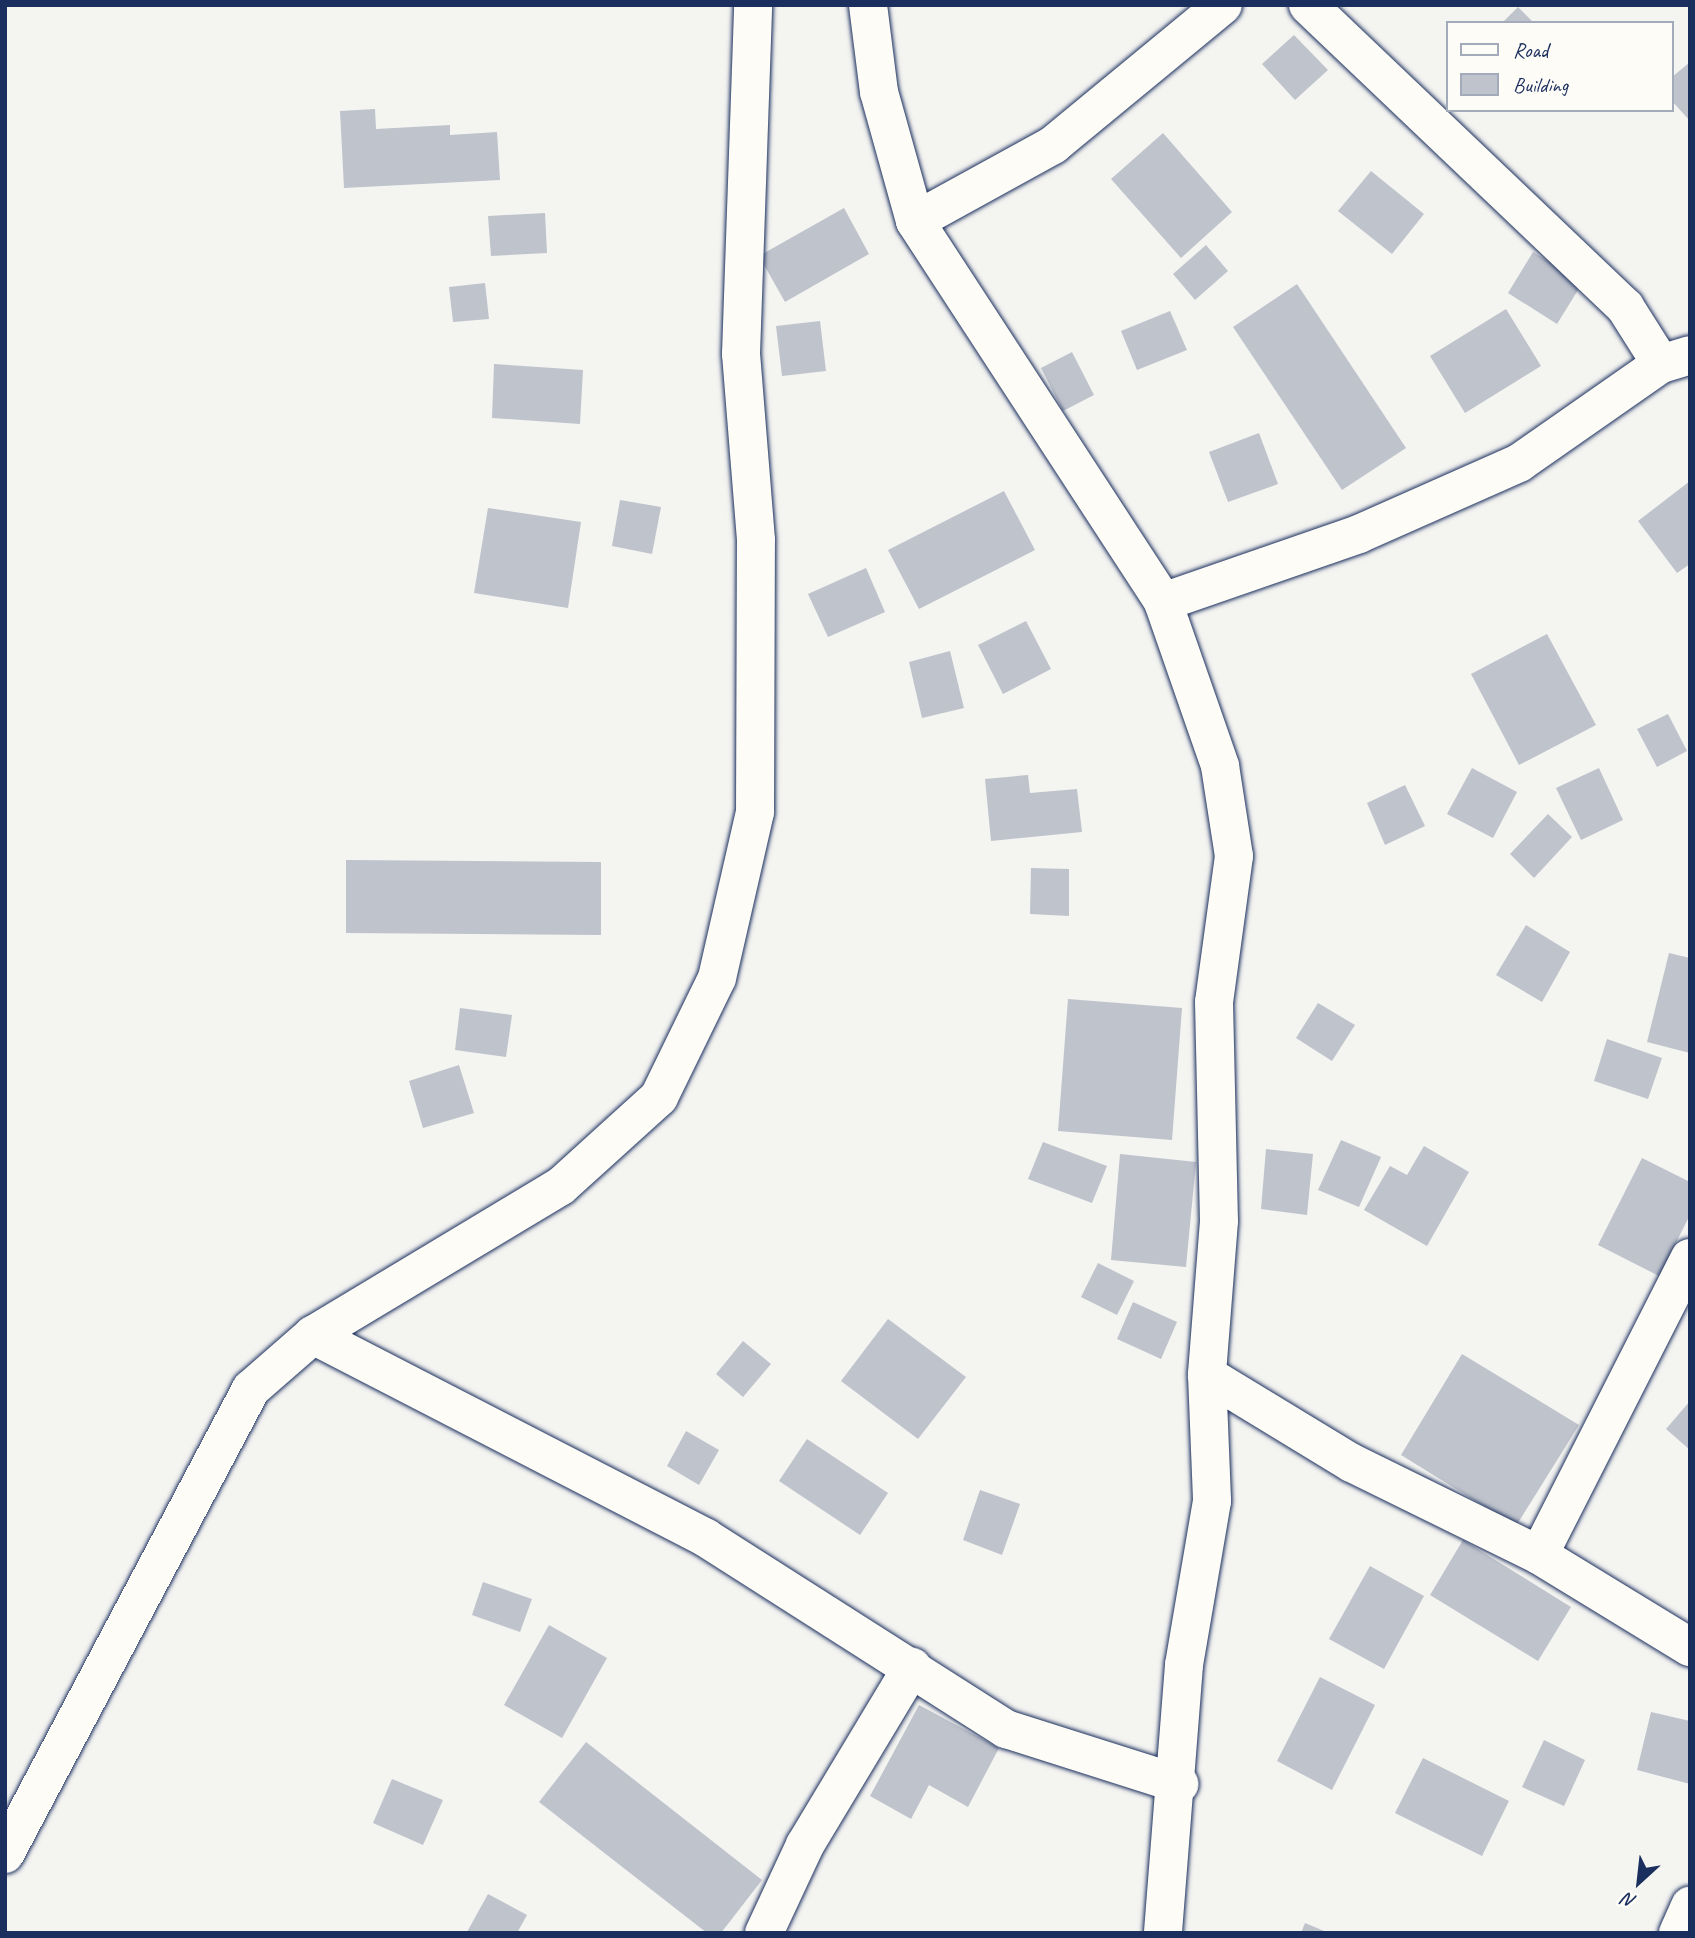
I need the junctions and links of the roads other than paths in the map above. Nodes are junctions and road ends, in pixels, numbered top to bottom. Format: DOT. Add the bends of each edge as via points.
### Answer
graph roads {
  1 [pos="753,5"];
  2 [pos="868,5"];
  3 [pos="1223,5"];
  4 [pos="1308,5"];
  5 [pos="915,220"];
  6 [pos="1675,360"];
  7 [pos="1163,602"];
  8 [pos="1690,1258"];
  9 [pos="313,1335"];
  10 [pos="1207,1375"];
  11 [pos="1539,1555"];
  12 [pos="1690,1647"];
  13 [pos="912,1667"];
  14 [pos="1179,1784"];
  15 [pos="5,1854"];
  16 [pos="1690,1906"];
  17 [pos="764,1933"];
  18 [pos="1163,1933"];
  19 [pos="1678,1933"];
  1 -- 9 [label="street" via="741,354 756,540 755,812 717,978 659,1097 561,1186"];
  2 -- 5 [label="street" via="879,92"];
  3 -- 5 [label="street" via="1053,145"];
  4 -- 6 [label="street"];
  5 -- 7 [label="street"];
  6 -- 7 [label="street" via="1519,463 1359,534"];
  7 -- 10 [label="street" via="1220,766 1234,856 1214,1002 1219,1221"];
  8 -- 11 [label="street"];
  9 -- 13 [label="street" via="706,1538"];
  9 -- 15 [label="street" via="251,1389"];
  10 -- 11 [label="street" via="1352,1463"];
  10 -- 14 [label="street" via="1212,1501 1184,1665"];
  11 -- 12 [label="street"];
  13 -- 14 [label="street" via="1006,1729"];
  13 -- 17 [label="street" via="805,1845"];
  14 -- 18 [label="street"];
  16 -- 19 [label="street"];
}
